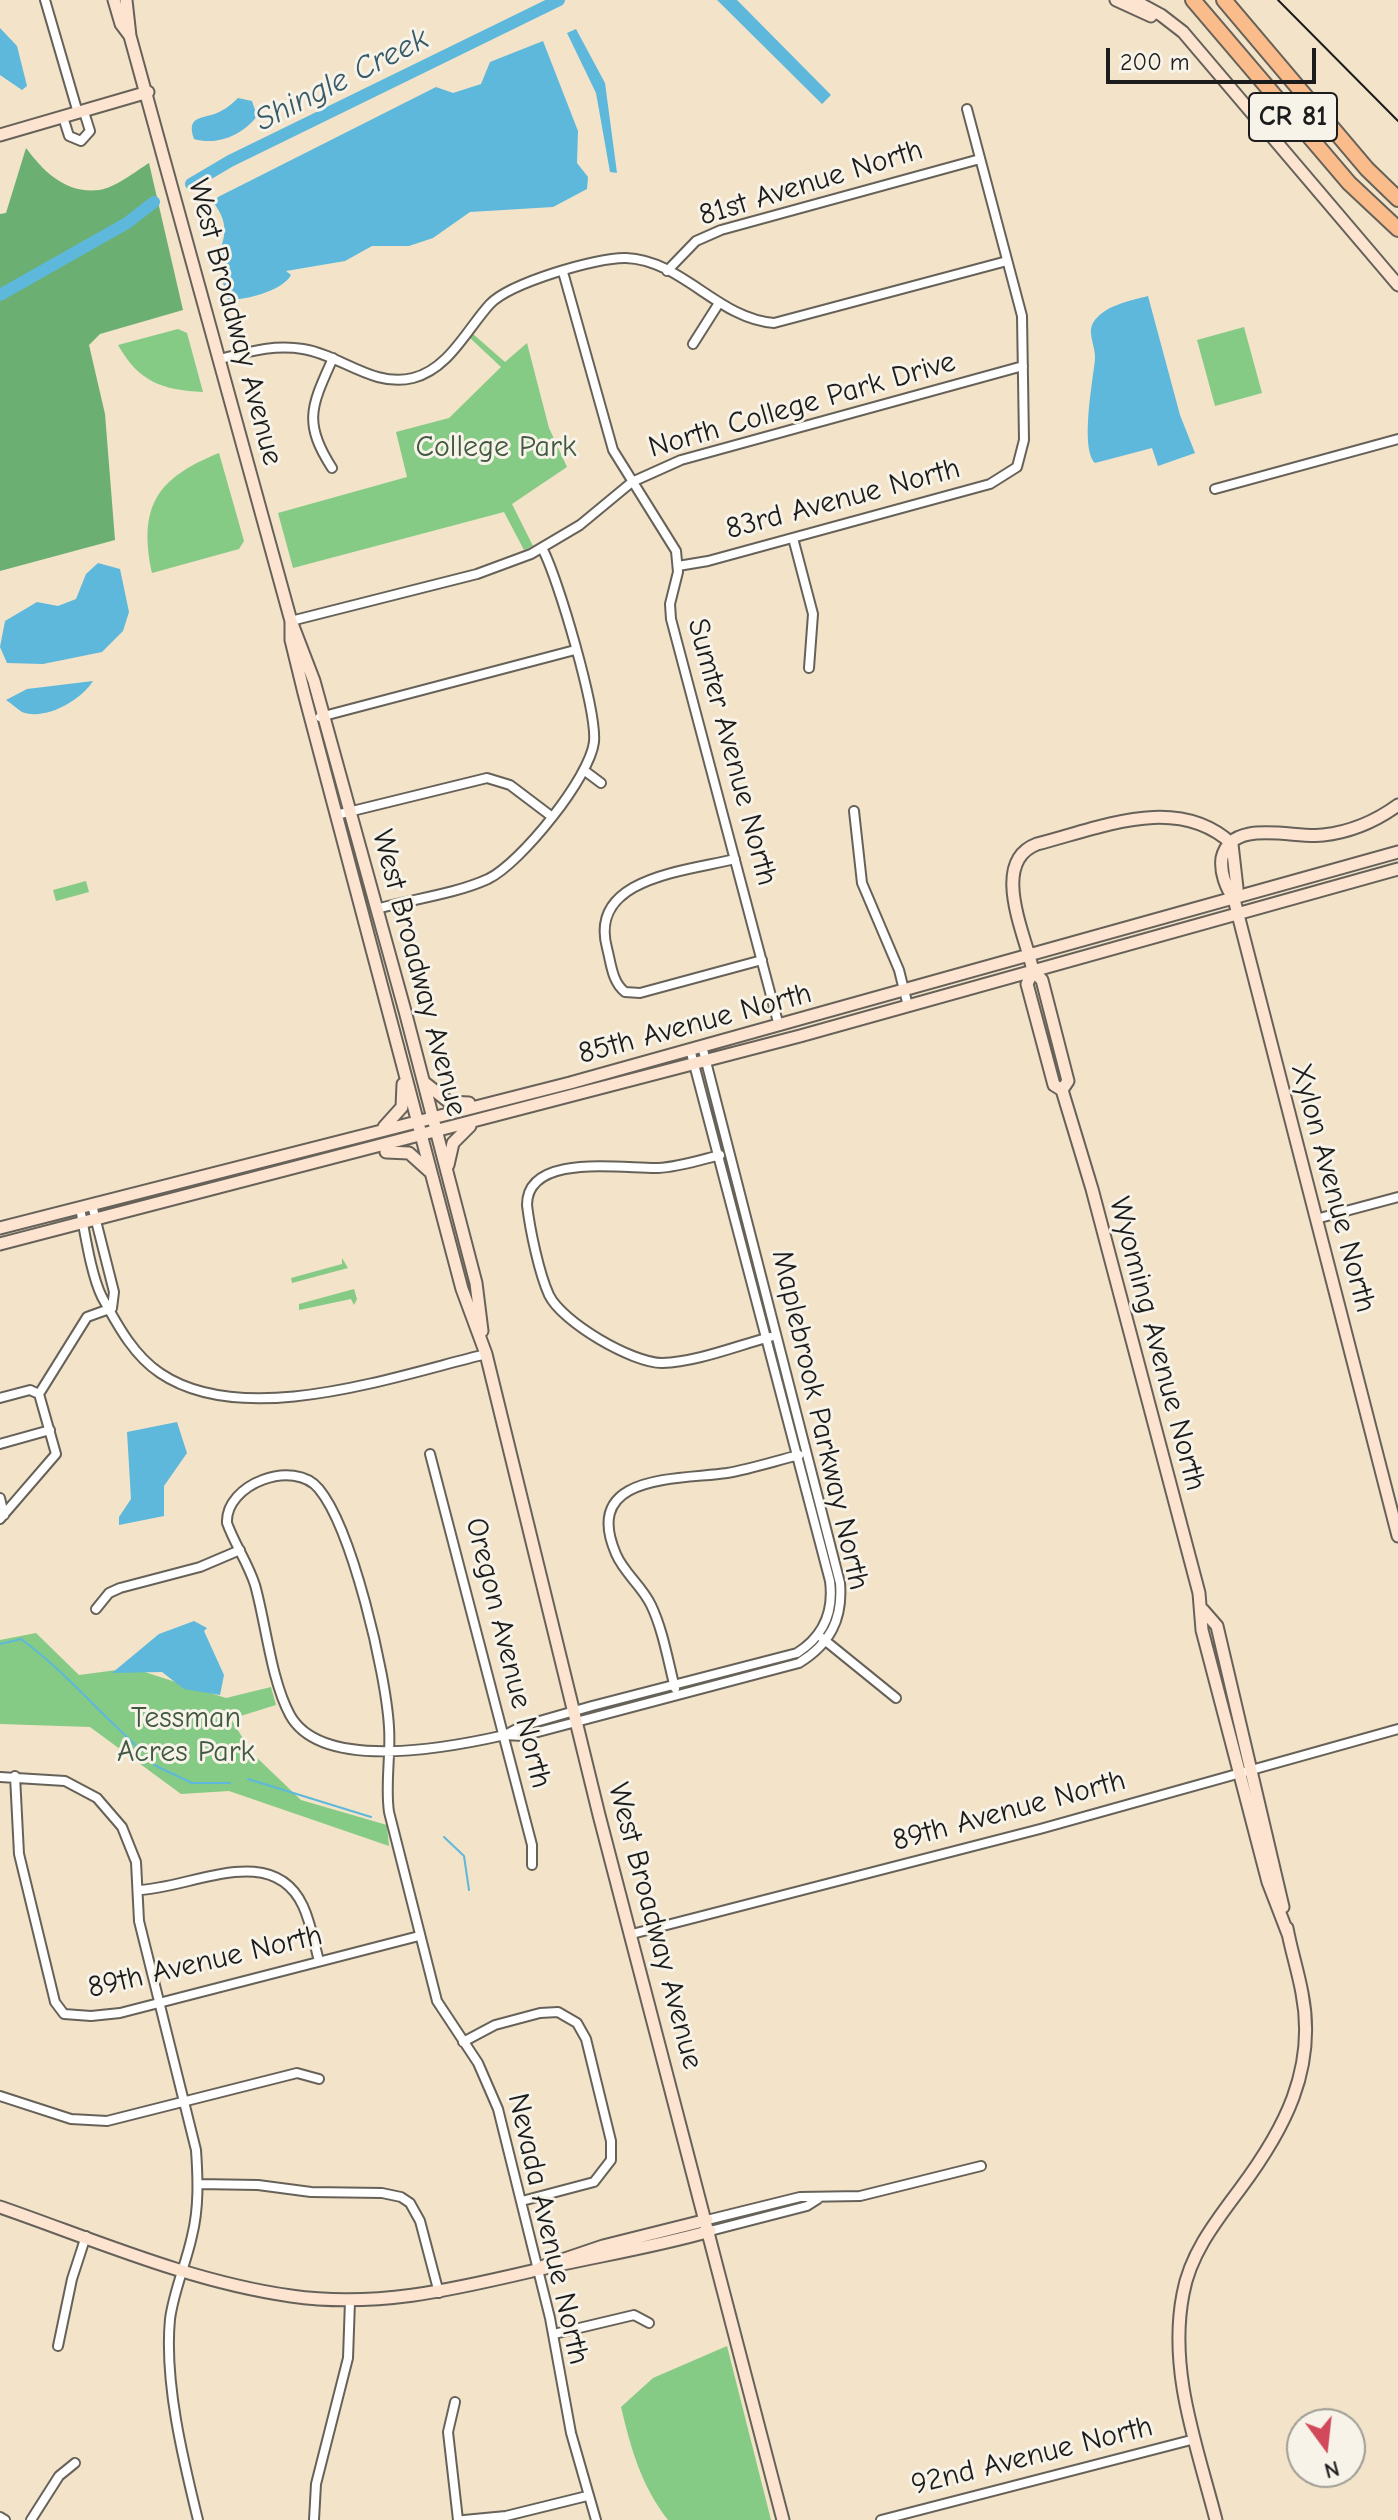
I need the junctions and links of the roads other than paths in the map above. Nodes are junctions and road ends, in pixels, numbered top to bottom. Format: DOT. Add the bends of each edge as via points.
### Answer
graph roads {
  1 [pos="45,0"];
  2 [pos="114,0"];
  3 [pos="126,0"];
  4 [pos="1116,0"];
  5 [pos="1133,0"];
  6 [pos="1193,0"];
  7 [pos="1224,0"];
  8 [pos="1166,20"];
  9 [pos="130,36"];
  10 [pos="148,92"];
  11 [pos="967,109"];
  12 [pos="81,112"];
  13 [pos="63,117"];
  14 [pos="0,135"];
  15 [pos="980,159"];
  16 [pos="1398,199"];
  17 [pos="1398,229"];
  18 [pos="1007,261"];
  19 [pos="667,271"];
  20 [pos="563,272"];
  21 [pos="1398,285"];
  22 [pos="719,303"];
  23 [pos="693,344"];
  24 [pos="333,358"];
  25 [pos="220,359"];
  26 [pos="1023,366"];
  27 [pos="1398,439"];
  28 [pos="332,468"];
  29 [pos="632,482"];
  30 [pos="1215,489"];
  31 [pos="793,538"];
  32 [pos="542,548"];
  33 [pos="678,566"];
  34 [pos="291,621"];
  35 [pos="575,650"];
  36 [pos="809,668"];
  37 [pos="324,715"];
  38 [pos="311,719"];
  39 [pos="585,771"];
  40 [pos="601,783"];
  41 [pos="1398,805"];
  42 [pos="350,811"];
  43 [pos="854,811"];
  44 [pos="336,815"];
  45 [pos="551,816"];
  46 [pos="1232,844"];
  47 [pos="1398,852"];
  48 [pos="735,859"];
  49 [pos="1398,869"];
  50 [pos="1234,899"];
  51 [pos="376,909"];
  52 [pos="1238,914"];
  53 [pos="1030,957"];
  54 [pos="762,960"];
  55 [pos="1033,971"];
  56 [pos="905,992"];
  57 [pos="908,1006"];
  58 [pos="779,1026"];
  59 [pos="395,1034"];
  60 [pos="696,1048"];
  61 [pos="700,1062"];
  62 [pos="423,1079"];
  63 [pos="570,1083"];
  64 [pos="433,1118"];
  65 [pos="419,1122"];
  66 [pos="473,1123"];
  67 [pos="377,1132"];
  68 [pos="437,1133"];
  69 [pos="423,1136"];
  70 [pos="728,1152"];
  71 [pos="718,1155"];
  72 [pos="449,1180"];
  73 [pos="435,1184"];
  74 [pos="210,1191"];
  75 [pos="1398,1197"];
  76 [pos="86,1206"];
  77 [pos="1316,1219"];
  78 [pos="89,1222"];
  79 [pos="0,1228"];
  80 [pos="0,1244"];
  81 [pos="112,1308"];
  82 [pos="777,1335"];
  83 [pos="766,1338"];
  84 [pos="484,1348"];
  85 [pos="39,1394"];
  86 [pos="0,1398"];
  87 [pos="50,1430"];
  88 [pos="0,1444"];
  89 [pos="807,1453"];
  90 [pos="430,1454"];
  91 [pos="796,1455"];
  92 [pos="0,1498"];
  93 [pos="1395,1513"];
  94 [pos="2,1517"];
  95 [pos="1398,1536"];
  96 [pos="240,1550"];
  97 [pos="96,1609"];
  98 [pos="822,1638"];
  99 [pos="674,1685"];
  100 [pos="676,1695"];
  101 [pos="896,1698"];
  102 [pos="576,1717"];
  103 [pos="1398,1729"];
  104 [pos="505,1735"];
  105 [pos="389,1749"];
  106 [pos="1246,1771"];
  107 [pos="15,1776"];
  108 [pos="0,1777"];
  109 [pos="532,1865"];
  110 [pos="138,1890"];
  111 [pos="632,1934"];
  112 [pos="419,1936"];
  113 [pos="319,1961"];
  114 [pos="160,2003"];
  115 [pos="463,2042"];
  116 [pos="319,2079"];
  117 [pos="0,2096"];
  118 [pos="186,2102"];
  119 [pos="981,2166"];
  120 [pos="198,2184"];
  121 [pos="522,2201"];
  122 [pos="0,2207"];
  123 [pos="708,2226"];
  124 [pos="86,2236"];
  125 [pos="183,2270"];
  126 [pos="537,2270"];
  127 [pos="439,2293"];
  128 [pos="350,2301"];
  129 [pos="649,2323"];
  130 [pos="554,2334"];
  131 [pos="58,2346"];
  132 [pos="455,2402"];
  133 [pos="1195,2439"];
  134 [pos="75,2463"];
  135 [pos="587,2496"];
  136 [pos="31,2520"];
  137 [pos="198,2520"];
  138 [pos="314,2520"];
  139 [pos="458,2520"];
  140 [pos="464,2520"];
  141 [pos="596,2520"];
  142 [pos="783,2520"];
  143 [pos="881,2520"];
  144 [pos="1216,2520"];
  1 -- 12 [label="street"];
  2 -- 9 [label="main road, West Broadway Avenue"];
  3 -- 9 [label="main road, West Broadway Avenue"];
  4 -- 8 [label="main road"];
  5 -- 8 [label="main road"];
  6 -- 17 [label="highway, CR 81" via="1349,183"];
  7 -- 16 [label="highway, CR 81"];
  8 -- 21 [label="main road" via="1199,51"];
  9 -- 10 [label="main road, West Broadway Avenue"];
  10 -- 12 [label="main road"];
  10 -- 25 [label="main road, West Broadway Avenue"];
  11 -- 15 [label="street"];
  12 -- 13 [label="main road"];
  12 -- 13 [label="street" via="90,131 81,141 69,136"];
  13 -- 14 [label="main road"];
  15 -- 18 [label="street"];
  15 -- 19 [label="street, 81st Avenue North" via="721,230 696,241"];
  18 -- 22 [label="street" via="774,323 746,318"];
  18 -- 26 [label="street" via="1022,316"];
  19 -- 20 [label="street" via="626,258"];
  19 -- 22 [label="street"];
  20 -- 24 [label="street" via="500,295 448,356 425,374 382,378"];
  20 -- 29 [label="street" via="608,435"];
  22 -- 23 [label="street"];
  24 -- 25 [label="street" via="306,349 271,347"];
  24 -- 28 [label="street" via="311,421 317,446"];
  25 -- 34 [label="main road, West Broadway Avenue"];
  26 -- 29 [label="street, North College Park Drive" via="681,460"];
  26 -- 31 [label="street, 83rd Avenue North" via="1024,449 1017,467 990,484"];
  27 -- 30 [label="street"];
  29 -- 32 [label="street, North College Park Drive"];
  29 -- 33 [label="street" via="672,539"];
  31 -- 33 [label="street, 83rd Avenue North"];
  31 -- 36 [label="street" via="813,614"];
  32 -- 34 [label="street, North College Park Drive" via="477,574"];
  32 -- 35 [label="street"];
  33 -- 48 [label="street, Sumter Avenue North" via="671,619"];
  34 -- 37 [label="main road, West Broadway Avenue"];
  34 -- 38 [label="main road, West Broadway Avenue"];
  35 -- 37 [label="street"];
  35 -- 39 [label="street" via="595,729"];
  37 -- 38 [label="street"];
  37 -- 42 [label="main road, West Broadway Avenue"];
  38 -- 44 [label="main road, West Broadway Avenue"];
  39 -- 40 [label="street"];
  39 -- 45 [label="street"];
  41 -- 46 [label="main road" via="1342,832 1308,837 1251,833"];
  42 -- 44 [label="street"];
  42 -- 45 [label="street" via="487,778 510,785"];
  42 -- 51 [label="main road, West Broadway Avenue"];
  43 -- 56 [label="street" via="862,883"];
  44 -- 59 [label="main road, West Broadway Avenue"];
  45 -- 51 [label="street" via="516,860 487,879"];
  46 -- 50 [label="main road, Xylon Avenue North"];
  46 -- 53 [label="main road, Wyoming Avenue North" via="1192,819 1150,817 1021,852 1011,876"];
  47 -- 50 [label="main road, 85th Avenue North"];
  48 -- 54 [label="street, Sumter Avenue North"];
  48 -- 54 [label="street" via="641,883 611,903 604,927 615,981 625,992 640,993"];
  49 -- 52 [label="main road, 85th Avenue North"];
  50 -- 52 [label="main road, Xylon Avenue North"];
  50 -- 53 [label="main road, 85th Avenue North"];
  51 -- 62 [label="main road, West Broadway Avenue"];
  52 -- 55 [label="main road, 85th Avenue North"];
  52 -- 77 [label="main road, Xylon Avenue North"];
  53 -- 55 [label="main road, Wyoming Avenue North"];
  53 -- 56 [label="main road, 85th Avenue North"];
  54 -- 58 [label="street, Sumter Avenue North"];
  55 -- 57 [label="main road, 85th Avenue North"];
  55 -- 106 [label="main road, Wyoming Avenue North" via="1027,984 1054,1085 1062,1090 1092,1189 1203,1610 1217,1626"];
  56 -- 57 [label="street"];
  56 -- 58 [label="main road, 85th Avenue North"];
  57 -- 61 [label="main road, 85th Avenue North"];
  58 -- 60 [label="main road, 85th Avenue North"];
  59 -- 65 [label="main road, West Broadway Avenue"];
  59 -- 67 [label="main road" via="404,1102 394,1120"];
  60 -- 61 [label="street, Maplebrook Parkway North"];
  60 -- 63 [label="main road, 85th Avenue North"];
  61 -- 66 [label="main road, 85th Avenue North"];
  61 -- 70 [label="street, Maplebrook Parkway North"];
  61 -- 71 [label="street, Maplebrook Parkway North"];
  62 -- 63 [label="main road" via="441,1098 460,1105 555,1081"];
  62 -- 64 [label="main road, West Broadway Avenue"];
  63 -- 64 [label="main road, 85th Avenue North"];
  64 -- 65 [label="main road, 85th Avenue North"];
  64 -- 68 [label="main road, West Broadway Avenue"];
  65 -- 67 [label="main road, 85th Avenue North"];
  65 -- 69 [label="main road, West Broadway Avenue"];
  66 -- 68 [label="main road, 85th Avenue North"];
  66 -- 72 [label="main road" via="451,1147"];
  67 -- 76 [label="main road, 85th Avenue North"];
  68 -- 69 [label="main road, 85th Avenue North"];
  68 -- 72 [label="main road, West Broadway Avenue"];
  69 -- 73 [label="main road, West Broadway Avenue"];
  69 -- 74 [label="main road, 85th Avenue North"];
  70 -- 71 [label="street"];
  70 -- 82 [label="street, Maplebrook Parkway North"];
  71 -- 83 [label="street, Maplebrook Parkway North"];
  71 -- 83 [label="street" via="674,1166 587,1167 542,1176 530,1190 527,1205 549,1295 563,1312 634,1359 678,1361"];
  72 -- 84 [label="main road, West Broadway Avenue" via="476,1283"];
  73 -- 74 [label="main road" via="424,1164 398,1150 233,1191"];
  73 -- 84 [label="main road, West Broadway Avenue" via="465,1299"];
  74 -- 78 [label="main road, 85th Avenue North"];
  75 -- 77 [label="street"];
  76 -- 78 [label="street"];
  76 -- 79 [label="main road, 85th Avenue North"];
  77 -- 93 [label="main road, Xylon Avenue North"];
  78 -- 80 [label="main road, 85th Avenue North"];
  78 -- 81 [label="street" via="102,1296"];
  81 -- 84 [label="street" via="133,1347 160,1373 228,1398 341,1389"];
  81 -- 85 [label="street" via="87,1317"];
  82 -- 83 [label="street"];
  82 -- 89 [label="street, Maplebrook Parkway North"];
  83 -- 91 [label="street, Maplebrook Parkway North"];
  84 -- 102 [label="main road, West Broadway Avenue"];
  85 -- 86 [label="street" via="30,1390"];
  85 -- 87 [label="street"];
  87 -- 88 [label="street"];
  87 -- 94 [label="street" via="55,1459"];
  89 -- 91 [label="street"];
  89 -- 98 [label="street, Maplebrook Parkway North" via="840,1583 839,1619"];
  90 -- 104 [label="street, Oregon Avenue North"];
  91 -- 98 [label="street, Maplebrook Parkway North" via="832,1595"];
  91 -- 99 [label="street" via="730,1472 640,1484 617,1500 612,1542 650,1604"];
  92 -- 94 [label="street"];
  93 -- 95 [label="main road, Xylon Avenue North"];
  96 -- 97 [label="street" via="200,1567 120,1588"];
  96 -- 105 [label="street" via="295,1722 329,1745"];
  96 -- 105 [label="street, Nevada Avenue North" via="227,1514 241,1493 288,1473 309,1480 324,1496 346,1542 381,1670"];
  98 -- 99 [label="street" via="797,1653"];
  98 -- 100 [label="street" via="799,1663"];
  98 -- 101 [label="street"];
  99 -- 100 [label="street"];
  99 -- 102 [label="street"];
  100 -- 102 [label="street"];
  102 -- 104 [label="street" via="523,1736"];
  102 -- 111 [label="main road, West Broadway Avenue"];
  103 -- 106 [label="street, 89th Avenue North"];
  104 -- 105 [label="street" via="442,1748"];
  104 -- 109 [label="street, Oregon Avenue North" via="532,1845"];
  105 -- 112 [label="street, Nevada Avenue North" via="389,1812"];
  106 -- 111 [label="street, 89th Avenue North"];
  106 -- 133 [label="main road, Wyoming Avenue North" via="1305,2011 1305,2047 1296,2092 1278,2135 1206,2235 1183,2294 1179,2371"];
  107 -- 108 [label="street"];
  107 -- 110 [label="street" via="47,1777 82,1788 103,1803 122,1827 136,1862"];
  107 -- 114 [label="street, 89th Avenue North" via="19,1854 55,2002 64,2014 110,2014"];
  110 -- 113 [label="street" via="244,1870 271,1875 303,1904"];
  110 -- 114 [label="street" via="139,1921"];
  111 -- 123 [label="main road, West Broadway Avenue"];
  112 -- 113 [label="street, 89th Avenue North"];
  112 -- 115 [label="street, Nevada Avenue North" via="437,2001"];
  113 -- 114 [label="street, 89th Avenue North"];
  114 -- 118 [label="street"];
  115 -- 121 [label="street, Nevada Avenue North" via="493,2093"];
  115 -- 121 [label="street" via="495,2025 540,2013 558,2012 577,2023 611,2141 607,2168 594,2182"];
  116 -- 118 [label="street" via="297,2073"];
  117 -- 118 [label="street" via="89,2122"];
  118 -- 120 [label="street"];
  119 -- 123 [label="street"];
  120 -- 125 [label="street"];
  120 -- 127 [label="street" via="401,2197 420,2221"];
  121 -- 126 [label="street, Nevada Avenue North"];
  122 -- 124 [label="main road"];
  123 -- 126 [label="main road" via="591,2261"];
  123 -- 142 [label="main road, West Broadway Avenue"];
  124 -- 125 [label="main road"];
  124 -- 131 [label="street"];
  125 -- 128 [label="main road" via="256,2291"];
  125 -- 137 [label="street" via="172,2307 170,2343 182,2453"];
  126 -- 127 [label="main road"];
  126 -- 130 [label="street, Nevada Avenue North"];
  127 -- 128 [label="main road"];
  128 -- 138 [label="street" via="348,2358 319,2472"];
  129 -- 130 [label="street" via="634,2315"];
  130 -- 135 [label="street, Nevada Avenue North"];
  132 -- 139 [label="street" via="448,2432"];
  133 -- 143 [label="street, 92nd Avenue North"];
  133 -- 144 [label="main road, Wyoming Avenue North"];
  134 -- 136 [label="street" via="59,2476"];
  135 -- 140 [label="street" via="506,2516"];
  135 -- 141 [label="street, Nevada Avenue North"];
}
